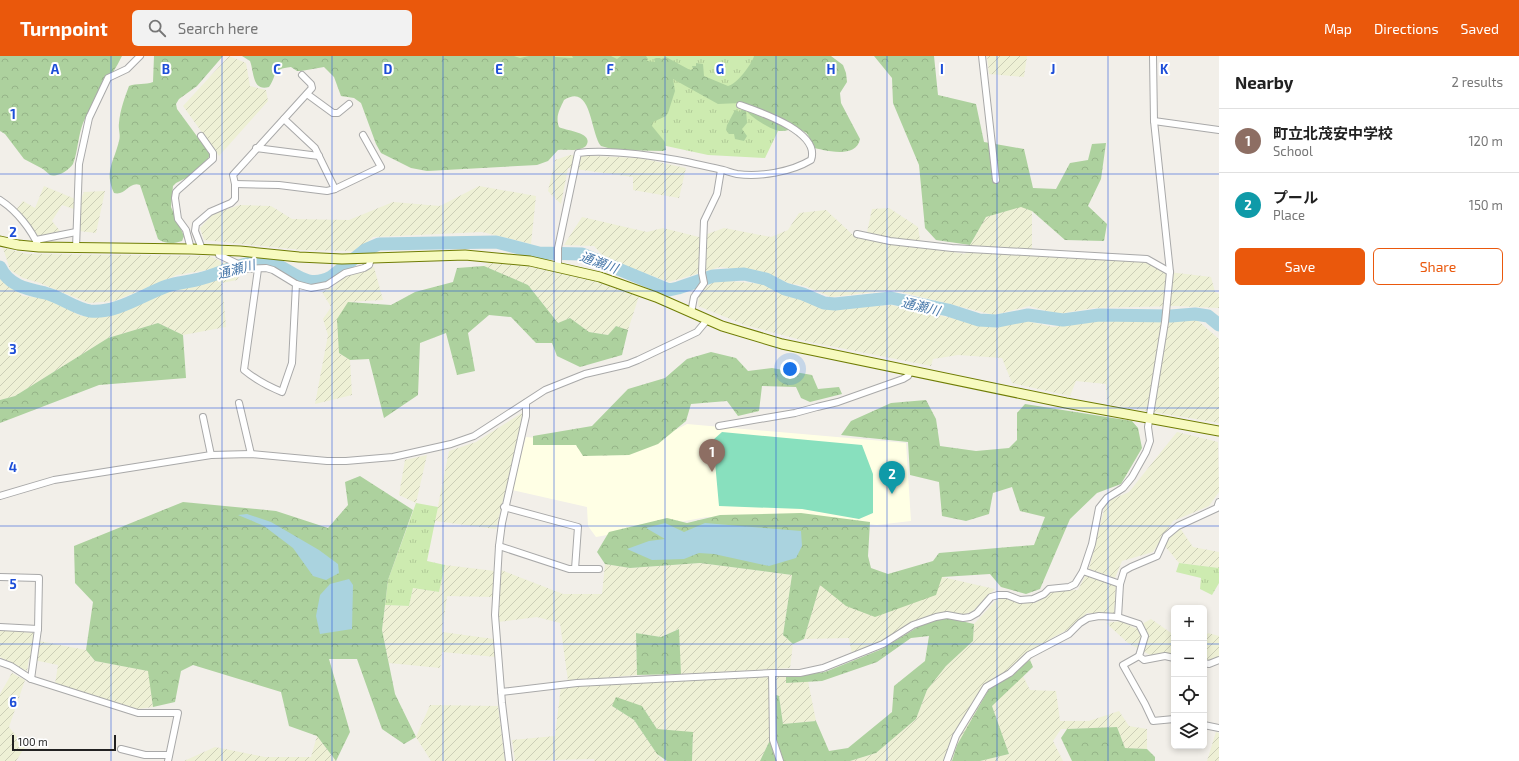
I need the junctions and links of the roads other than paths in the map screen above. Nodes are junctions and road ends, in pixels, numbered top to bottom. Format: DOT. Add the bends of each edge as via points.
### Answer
graph roads {
  1 [pos="140,56"];
  2 [pos="982,56"];
  3 [pos="1153,56"];
  4 [pos="302,75"];
  5 [pos="307,94"];
  6 [pos="348,104"];
  7 [pos="740,105"];
  8 [pos="284,119"];
  9 [pos="1154,121"];
  10 [pos="1219,130"];
  11 [pos="363,135"];
  12 [pos="201,136"];
  13 [pos="256,148"];
  14 [pos="319,156"];
  15 [pos="722,170"];
  16 [pos="996,180"];
  17 [pos="235,184"];
  18 [pos="335,189"];
  19 [pos="0,200"];
  20 [pos="76,232"];
  21 [pos="857,234"];
  22 [pos="0,241"];
  23 [pos="38,244"];
  24 [pos="76,248"];
  25 [pos="192,249"];
  26 [pos="202,249"];
  27 [pos="218,250"];
  28 [pos="240,251"];
  29 [pos="368,259"];
  30 [pos="558,262"];
  31 [pos="236,263"];
  32 [pos="258,269"];
  33 [pos="1170,272"];
  34 [pos="296,284"];
  35 [pos="691,313"];
  36 [pos="708,320"];
  37 [pos="911,370"];
  38 [pos="239,403"];
  39 [pos="526,404"];
  40 [pos="203,417"];
  41 [pos="1151,418"];
  42 [pos="719,426"];
  43 [pos="1219,431"];
  44 [pos="251,454"];
  45 [pos="211,455"];
  46 [pos="0,496"];
  47 [pos="1219,502"];
  48 [pos="504,507"];
  49 [pos="499,546"];
  50 [pos="574,569"];
  51 [pos="599,569"];
  52 [pos="1083,571"];
  53 [pos="0,577"];
  54 [pos="1120,584"];
  55 [pos="1118,617"];
  56 [pos="0,627"];
  57 [pos="38,630"];
  58 [pos="1139,656"];
  59 [pos="1171,657"];
  60 [pos="1219,660"];
  61 [pos="0,662"];
  62 [pos="1207,664"];
  63 [pos="772,673"];
  64 [pos="31,679"];
  65 [pos="501,692"];
  66 [pos="1171,719"];
  67 [pos="1207,726"];
  68 [pos="1219,728"];
  69 [pos="121,749"];
  70 [pos="168,758"];
  71 [pos="509,761"];
  72 [pos="780,761"];
  73 [pos="948,761"];
  1 -- 20 [label="street" via="127,69 108,78 89,118 79,164"];
  2 -- 16 [label="street"];
  3 -- 9 [label="street"];
  4 -- 5 [label="street" via="312,86"];
  5 -- 6 [label="street" via="333,113 338,113"];
  5 -- 8 [label="street"];
  7 -- 15 [label="street" via="782,122 798,133 810,144 811,160 786,170 765,174 736,174"];
  8 -- 13 [label="street"];
  8 -- 14 [label="street" via="315,148"];
  9 -- 10 [label="street"];
  9 -- 33 [label="street"];
  11 -- 18 [label="street" via="381,167"];
  12 -- 25 [label="street" via="213,153 213,160 176,192 175,198 178,219 186,230"];
  13 -- 14 [label="street"];
  13 -- 17 [label="street" via="233,175"];
  14 -- 18 [label="street"];
  15 -- 30 [label="street" via="649,156 588,152 578,154 558,248"];
  15 -- 35 [label="street" via="717,194 704,221 704,283 694,297"];
  17 -- 18 [label="street" via="279,185 327,191"];
  17 -- 26 [label="street" via="236,199 210,212 196,224 195,231"];
  19 -- 23 [label="street" via="12,208"];
  20 -- 23 [label="street"];
  20 -- 24 [label="street"];
  21 -- 33 [label="street" via="890,241 952,248 1146,259"];
  22 -- 23 [label="street" via="18,245"];
  23 -- 24 [label="street"];
  24 -- 25 [label="street"];
  25 -- 26 [label="street"];
  26 -- 27 [label="street"];
  27 -- 28 [label="street"];
  27 -- 31 [label="street" via="219,255"];
  28 -- 29 [label="street" via="299,257"];
  28 -- 31 [label="street"];
  29 -- 30 [label="street" via="465,256"];
  29 -- 34 [label="street" via="369,265 345,272 327,285 311,288"];
  30 -- 35 [label="street" via="656,297"];
  31 -- 32 [label="street" via="244,269"];
  32 -- 34 [label="street" via="273,270"];
  32 -- 34 [label="street" via="244,370 255,379 282,392 292,363"];
  33 -- 41 [label="street"];
  35 -- 36 [label="street"];
  36 -- 37 [label="street" via="782,344"];
  36 -- 39 [label="street" via="697,332 638,360 564,382 545,390"];
  37 -- 41 [label="street"];
  37 -- 42 [label="street" via="903,379 838,402 795,413"];
  38 -- 44 [label="street"];
  39 -- 44 [label="street" via="474,436 393,457 327,460"];
  39 -- 48 [label="street" via="526,416"];
  40 -- 45 [label="street"];
  41 -- 43 [label="street"];
  41 -- 52 [label="street" via="1148,427 1150,441 1132,477 1099,508 1092,544"];
  44 -- 45 [label="street"];
  45 -- 46 [label="street" via="54,480"];
  47 -- 54 [label="street" via="1218,508 1178,526 1166,536 1157,556 1124,571"];
  48 -- 49 [label="street"];
  48 -- 50 [label="street" via="578,527"];
  49 -- 50 [label="street"];
  49 -- 65 [label="street" via="495,615"];
  50 -- 51 [label="street"];
  52 -- 54 [label="street"];
  52 -- 63 [label="street" via="1075,584 1069,587 1049,589 1033,599 1020,600 1007,595 991,597 977,614 970,617 936,617 914,625 883,644 823,668 800,673"];
  53 -- 57 [label="street" via="39,578"];
  54 -- 55 [label="street"];
  55 -- 58 [label="street" via="1139,624 1143,630 1145,636"];
  55 -- 73 [label="street" via="1088,618 1069,634 1029,656 986,687 956,736"];
  56 -- 57 [label="street"];
  57 -- 64 [label="street"];
  58 -- 59 [label="street" via="1144,660"];
  58 -- 66 [label="street" via="1123,665 1153,721"];
  60 -- 62 [label="street"];
  61 -- 64 [label="street"];
  63 -- 65 [label="street" via="576,682"];
  63 -- 72 [label="street" via="773,740"];
  64 -- 70 [label="street" via="138,713 178,713"];
  65 -- 71 [label="street"];
  67 -- 68 [label="street"];
  69 -- 70 [label="street"];
}
